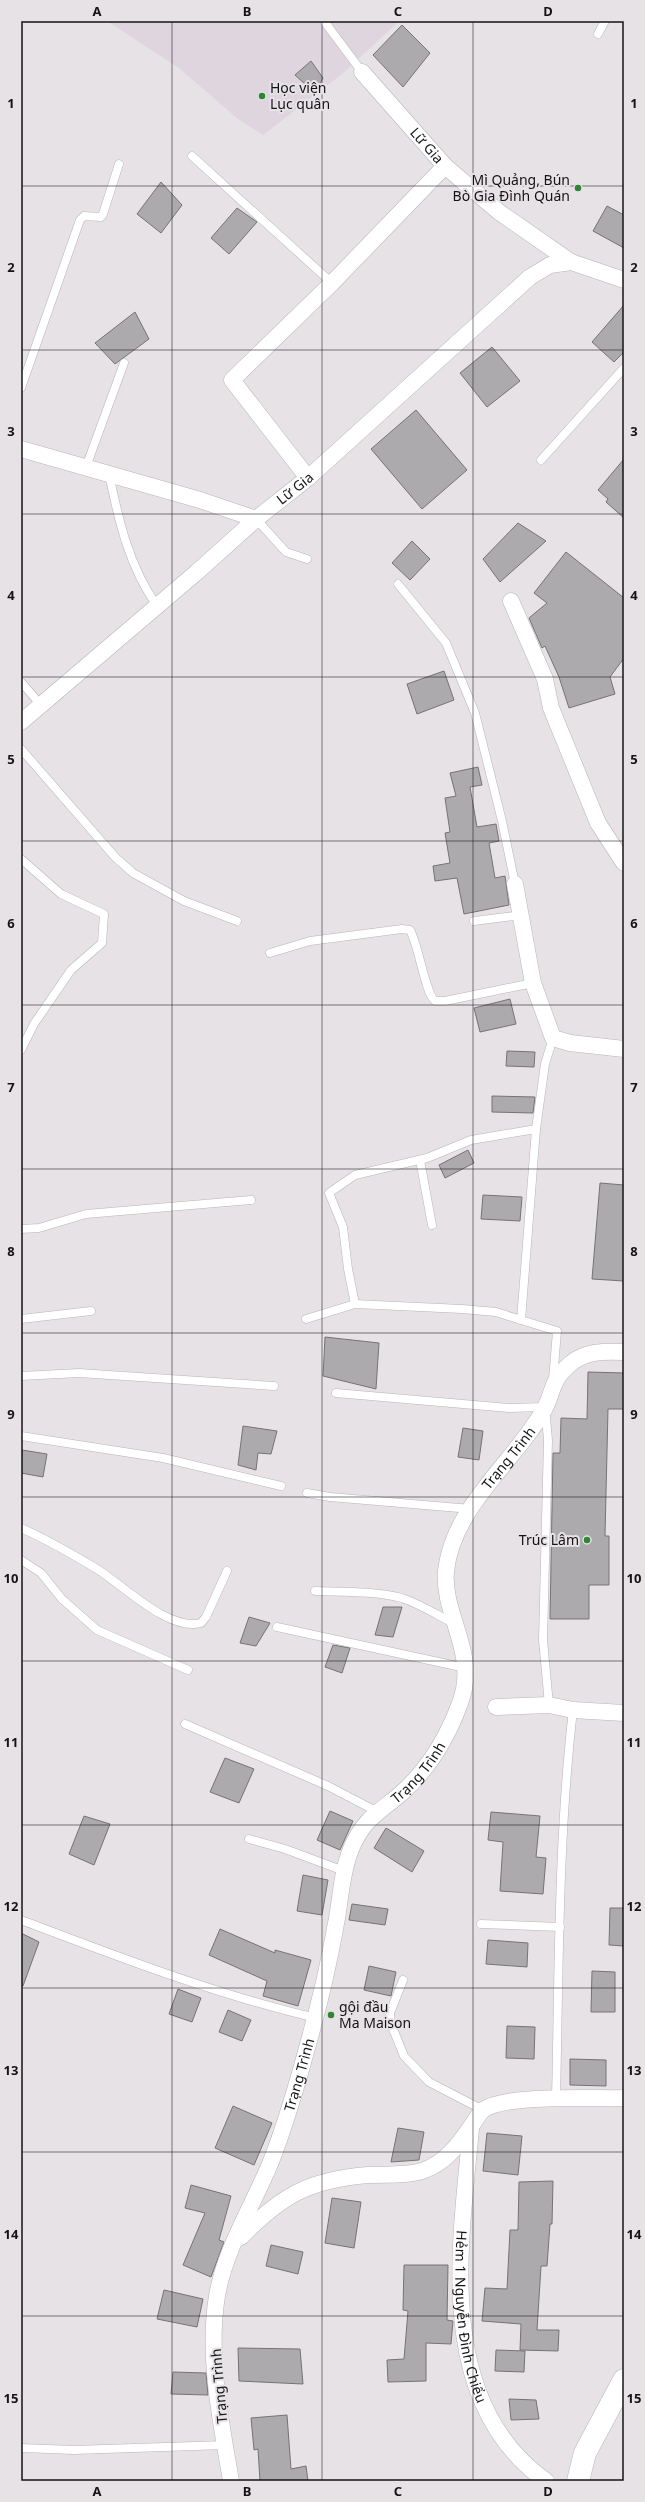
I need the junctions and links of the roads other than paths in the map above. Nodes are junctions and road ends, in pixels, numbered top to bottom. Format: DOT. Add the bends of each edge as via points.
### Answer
graph roads {
  1 [pos="324,21"];
  2 [pos="605,21"];
  3 [pos="598,34"];
  4 [pos="362,72"];
  5 [pos="192,156"];
  6 [pos="119,164"];
  7 [pos="445,166"];
  8 [pos="571,262"];
  9 [pos="624,280"];
  10 [pos="332,283"];
  11 [pos="124,363"];
  12 [pos="624,368"];
  13 [pos="21,388"];
  14 [pos="21,449"];
  15 [pos="541,460"];
  16 [pos="86,467"];
  17 [pos="109,474"];
  18 [pos="308,478"];
  19 [pos="256,519"];
  20 [pos="307,559"];
  21 [pos="398,584"];
  22 [pos="511,601"];
  23 [pos="157,606"];
  24 [pos="21,682"];
  25 [pos="41,705"];
  26 [pos="21,722"];
  27 [pos="21,749"];
  28 [pos="21,858"];
  29 [pos="624,863"];
  30 [pos="515,884"];
  31 [pos="522,915"];
  32 [pos="237,921"];
  33 [pos="474,921"];
  34 [pos="270,953"];
  35 [pos="533,983"];
  36 [pos="553,1038"];
  37 [pos="624,1049"];
  38 [pos="21,1050"];
  39 [pos="536,1129"];
  40 [pos="420,1160"];
  41 [pos="251,1200"];
  42 [pos="432,1225"];
  43 [pos="21,1228"];
  44 [pos="355,1304"];
  45 [pos="91,1311"];
  46 [pos="21,1319"];
  47 [pos="306,1319"];
  48 [pos="521,1320"];
  49 [pos="624,1352"];
  50 [pos="21,1376"];
  51 [pos="553,1381"];
  52 [pos="274,1386"];
  53 [pos="336,1393"];
  54 [pos="545,1407"];
  55 [pos="21,1436"];
  56 [pos="280,1486"];
  57 [pos="307,1492"];
  58 [pos="470,1509"];
  59 [pos="21,1528"];
  60 [pos="21,1560"];
  61 [pos="227,1571"];
  62 [pos="315,1591"];
  63 [pos="457,1625"];
  64 [pos="277,1626"];
  65 [pos="466,1668"];
  66 [pos="188,1670"];
  67 [pos="549,1705"];
  68 [pos="496,1707"];
  69 [pos="573,1710"];
  70 [pos="624,1713"];
  71 [pos="185,1724"];
  72 [pos="376,1811"];
  73 [pos="249,1839"];
  74 [pos="344,1871"];
  75 [pos="21,1920"];
  76 [pos="481,1924"];
  77 [pos="560,1928"];
  78 [pos="403,1980"];
  79 [pos="316,2018"];
  80 [pos="624,2098"];
  81 [pos="556,2100"];
  82 [pos="483,2110"];
  83 [pos="471,2127"];
  84 [pos="233,2245"];
  85 [pos="624,2380"];
  86 [pos="225,2445"];
  87 [pos="21,2448"];
  88 [pos="231,2481"];
  89 [pos="546,2481"];
  90 [pos="578,2481"];
  1 -- 4 [label="lane, Lữ Gia"];
  2 -- 3 [label="lane"];
  4 -- 7 [label="street, Lữ Gia"];
  5 -- 10 [label="lane"];
  6 -- 13 [label="lane" via="101,217 84,216 80,220"];
  7 -- 8 [label="street, Lữ Gia" via="499,212"];
  7 -- 10 [label="street"];
  8 -- 9 [label="street, Lữ Gia"];
  8 -- 18 [label="street, Lữ Gia" via="550,265 530,277"];
  10 -- 18 [label="street" via="232,380"];
  11 -- 16 [label="lane"];
  12 -- 15 [label="lane"];
  14 -- 16 [label="street"];
  16 -- 17 [label="street"];
  17 -- 19 [label="street"];
  17 -- 23 [label="lane" via="116,509 132,562 141,582"];
  18 -- 19 [label="street, Lữ Gia"];
  19 -- 20 [label="lane" via="286,552"];
  19 -- 23 [label="street, Lữ Gia"];
  21 -- 30 [label="lane" via="446,643 475,713"];
  22 -- 29 [label="street" via="545,679 551,708 598,822"];
  23 -- 25 [label="street, Lữ Gia"];
  24 -- 25 [label="lane"];
  25 -- 26 [label="street, Lữ Gia"];
  27 -- 32 [label="lane" via="114,857 133,873 184,901"];
  28 -- 38 [label="lane" via="61,894 104,914 102,943 72,970 34,1024"];
  30 -- 31 [label="street"];
  31 -- 33 [label="lane"];
  31 -- 35 [label="street"];
  34 -- 35 [label="lane" via="310,941 402,929 410,930 415,940 429,993 435,1001"];
  35 -- 36 [label="street"];
  36 -- 37 [label="street" via="570,1043"];
  36 -- 39 [label="lane" via="545,1064"];
  39 -- 40 [label="lane" via="471,1140"];
  39 -- 48 [label="lane"];
  40 -- 42 [label="lane"];
  40 -- 44 [label="lane" via="355,1175 329,1193 343,1227"];
  41 -- 43 [label="lane" via="86,1214 39,1228"];
  44 -- 47 [label="lane"];
  44 -- 48 [label="lane" via="496,1312"];
  45 -- 46 [label="lane"];
  48 -- 51 [label="lane" via="557,1331"];
  49 -- 51 [label="street, Trạng Trình" via="591,1352 571,1363"];
  50 -- 52 [label="lane" via="79,1373"];
  51 -- 54 [label="street, Trạng Trình"];
  53 -- 54 [label="lane" via="509,1408"];
  54 -- 58 [label="street, Trạng Trình"];
  54 -- 67 [label="lane" via="548,1440 543,1640"];
  55 -- 56 [label="lane" via="163,1458"];
  57 -- 58 [label="lane" via="338,1498"];
  58 -- 63 [label="street, Trạng Trình" via="451,1549 446,1575 448,1594"];
  59 -- 61 [label="lane" via="73,1554 108,1576 153,1610 187,1624 201,1623 206,1617"];
  60 -- 66 [label="lane" via="41,1573 62,1600 97,1630"];
  62 -- 63 [label="lane" via="354,1592 400,1598"];
  63 -- 65 [label="street, Trạng Trình"];
  64 -- 65 [label="lane"];
  65 -- 72 [label="street, Trạng Trình" via="463,1695 442,1744 418,1777 403,1792"];
  67 -- 68 [label="street"];
  67 -- 69 [label="street"];
  69 -- 70 [label="street"];
  69 -- 77 [label="lane" via="568,1750"];
  71 -- 72 [label="lane" via="328,1786"];
  72 -- 74 [label="street, Trạng Trình" via="361,1829"];
  73 -- 74 [label="lane" via="285,1849"];
  74 -- 79 [label="street, Trạng Trình" via="332,1948"];
  75 -- 79 [label="lane" via="195,1985"];
  76 -- 77 [label="lane"];
  77 -- 81 [label="lane"];
  78 -- 82 [label="lane" via="390,2013 391,2024 404,2056 429,2082"];
  79 -- 84 [label="street, Trạng Trình" via="272,2158"];
  80 -- 81 [label="street"];
  81 -- 82 [label="street" via="502,2102"];
  82 -- 83 [label="street, Trạng Trình"];
  83 -- 84 [label="street, Trạng Trình" via="452,2153 432,2167 400,2174 368,2175 326,2181 296,2192 276,2204"];
  83 -- 89 [label="street, Hẻm 1 Nguyễn Đình Chiểu" via="465,2188 461,2305 466,2353 473,2382 505,2443 530,2470"];
  84 -- 86 [label="street, Trạng Trình" via="217,2297 215,2335 216,2376"];
  85 -- 90 [label="main road" via="585,2453"];
  86 -- 87 [label="lane" via="74,2450"];
  86 -- 88 [label="street, Trạng Trình"];
}
